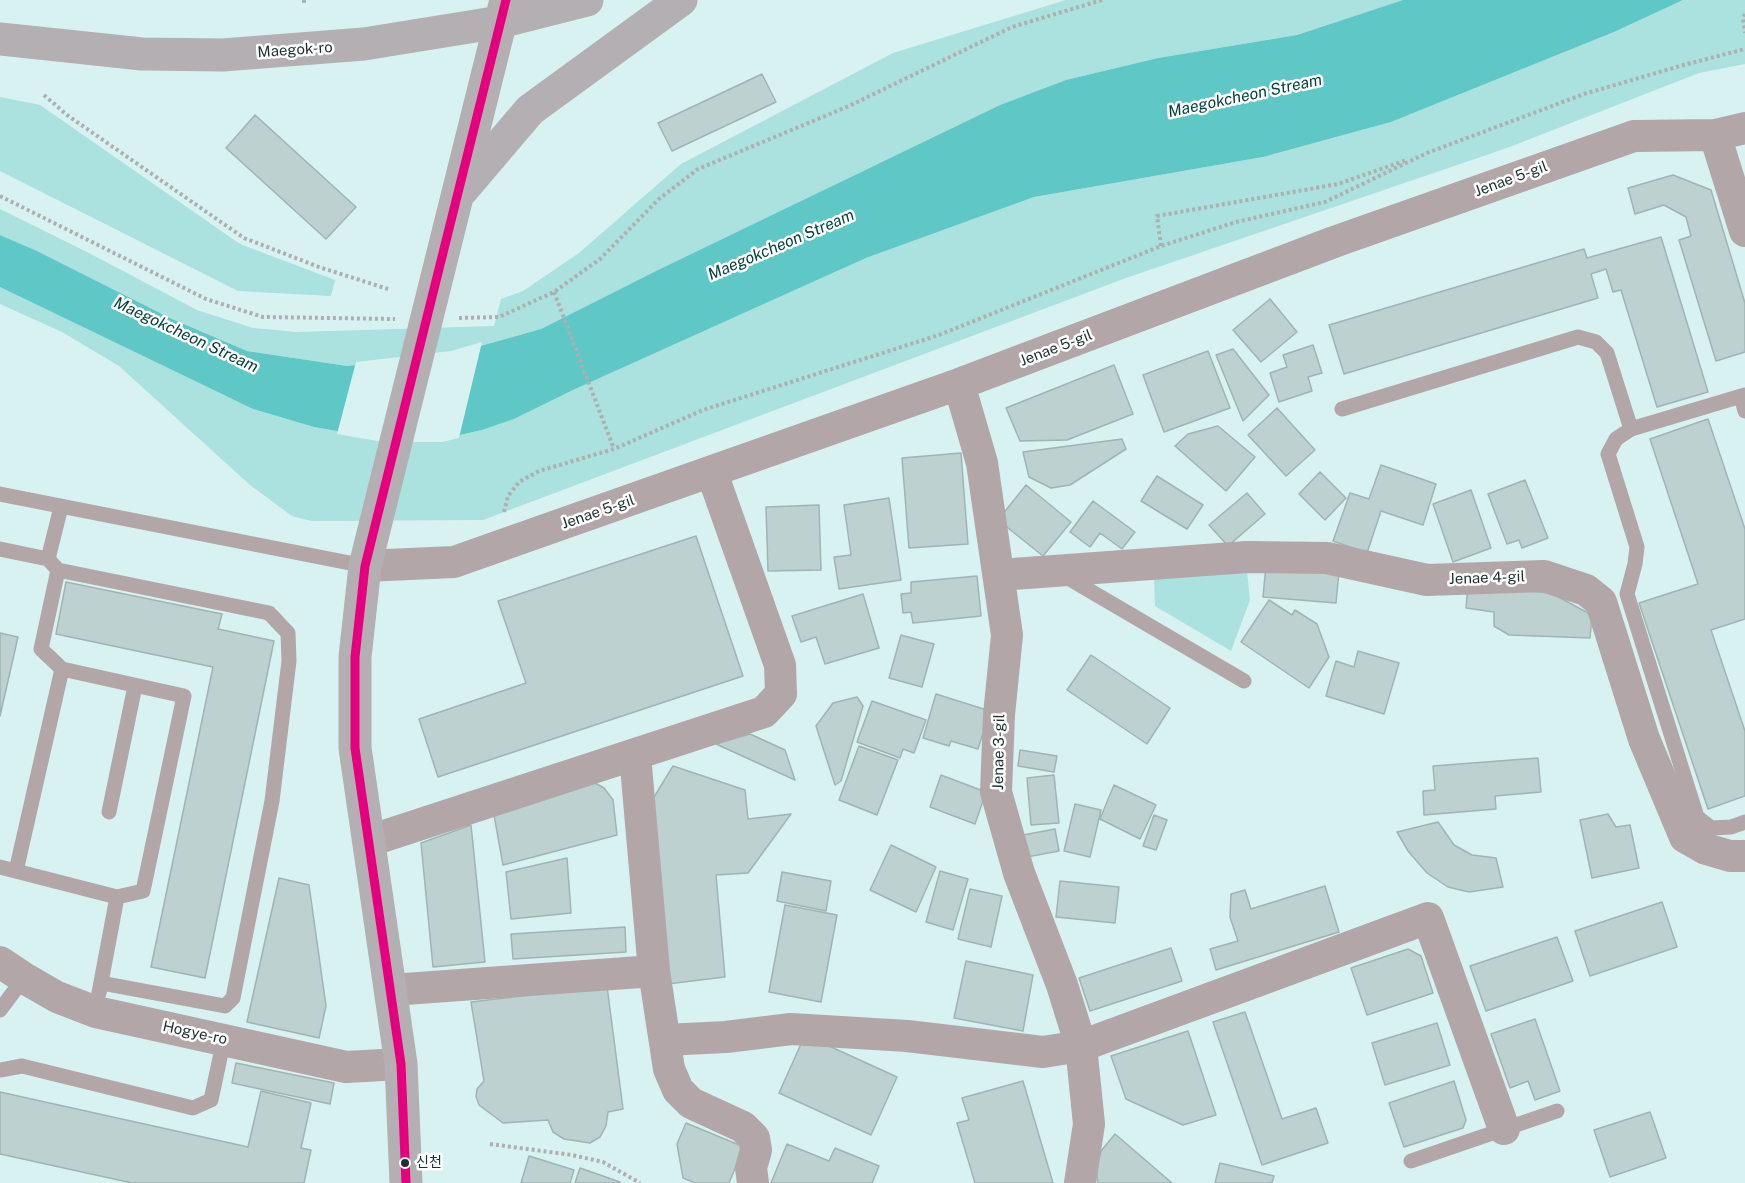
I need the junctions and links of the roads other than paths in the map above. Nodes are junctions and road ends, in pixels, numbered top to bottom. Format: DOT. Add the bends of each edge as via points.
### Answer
graph roads {
  1 [pos="587,0"];
  2 [pos="681,0"];
  3 [pos="503,11"];
  4 [pos="0,39"];
  5 [pos="1730,131"];
  6 [pos="457,196"];
  7 [pos="1745,231"];
  8 [pos="959,384"];
  9 [pos="1744,400"];
  10 [pos="1342,409"];
  11 [pos="1631,429"];
  12 [pos="712,472"];
  13 [pos="0,494"];
  14 [pos="61,507"];
  15 [pos="0,549"];
  16 [pos="53,564"];
  17 [pos="365,566"];
  18 [pos="1056,571"];
  19 [pos="999,575"];
  20 [pos="1614,598"];
  21 [pos="62,669"];
  22 [pos="1244,681"];
  23 [pos="135,686"];
  24 [pos="635,755"];
  25 [pos="109,812"];
  26 [pos="1745,822"];
  27 [pos="369,841"];
  28 [pos="1745,856"];
  29 [pos="0,867"];
  30 [pos="16,871"];
  31 [pos="117,897"];
  32 [pos="12,970"];
  33 [pos="654,970"];
  34 [pos="391,990"];
  35 [pos="98,998"];
  36 [pos="0,1010"];
  37 [pos="224,1039"];
  38 [pos="665,1040"];
  39 [pos="1081,1046"];
  40 [pos="401,1064"];
  41 [pos="0,1070"];
  42 [pos="1557,1111"];
  43 [pos="1504,1129"];
  44 [pos="1411,1161"];
  45 [pos="406,1183"];
  46 [pos="753,1183"];
  47 [pos="1080,1183"];
  1 -- 3 [label="street, Maegok-ro"];
  2 -- 6 [label="street" via="530,110"];
  3 -- 4 [label="street, Maegok-ro" via="364,44 223,55 142,54"];
  3 -- 6 [label="street"];
  5 -- 7 [label="street"];
  5 -- 8 [label="street, Jenae 5-gil" via="1634,136 1334,242"];
  6 -- 17 [label="street"];
  8 -- 12 [label="street, Jenae 5-gil"];
  8 -- 19 [label="street, Jenae 3-gil" via="982,463"];
  9 -- 11 [label="lane"];
  10 -- 11 [label="lane" via="1578,337 1596,342 1607,354"];
  11 -- 20 [label="lane" via="1616,439 1608,454 1637,548 1635,564"];
  12 -- 17 [label="street, Jenae 5-gil" via="454,562"];
  12 -- 24 [label="street" via="780,666 781,694 764,712"];
  13 -- 14 [label="lane"];
  14 -- 16 [label="lane"];
  14 -- 17 [label="lane"];
  15 -- 16 [label="lane"];
  16 -- 21 [label="lane" via="41,649"];
  16 -- 35 [label="lane" via="269,613 288,633 289,661 272,801 233,998 225,1006"];
  17 -- 27 [label="street" via="355,657 355,748"];
  18 -- 19 [label="street, Jenae 4-gil"];
  18 -- 20 [label="street, Jenae 4-gil" via="1246,558 1327,558 1427,580 1544,576"];
  18 -- 22 [label="lane"];
  19 -- 39 [label="street, Jenae 3-gil" via="1007,635 996,792 1019,873"];
  20 -- 26 [label="lane" via="1697,817 1711,828"];
  20 -- 28 [label="street" via="1644,739 1685,837 1706,849"];
  21 -- 23 [label="lane"];
  21 -- 30 [label="lane"];
  23 -- 25 [label="lane"];
  23 -- 31 [label="lane" via="184,696 143,891"];
  24 -- 27 [label="street"];
  24 -- 33 [label="street"];
  27 -- 34 [label="street"];
  29 -- 30 [label="lane"];
  30 -- 31 [label="lane"];
  31 -- 35 [label="lane"];
  32 -- 35 [label="street, Hogye-ro" via="57,997"];
  32 -- 36 [label="lane"];
  33 -- 34 [label="street"];
  33 -- 38 [label="street"];
  34 -- 40 [label="street"];
  35 -- 37 [label="street, Hogye-ro"];
  37 -- 40 [label="street, Hogye-ro" via="346,1066"];
  37 -- 41 [label="lane" via="211,1100 193,1108 22,1066"];
  38 -- 39 [label="street" via="792,1029 907,1036 1043,1052"];
  38 -- 46 [label="street" via="669,1069 678,1090 691,1103 743,1127 754,1138"];
  39 -- 43 [label="street" via="1428,918"];
  39 -- 47 [label="street, Jenae 3-gil" via="1089,1124"];
  40 -- 45 [label="street"];
  42 -- 43 [label="lane"];
  43 -- 44 [label="lane"];
}
